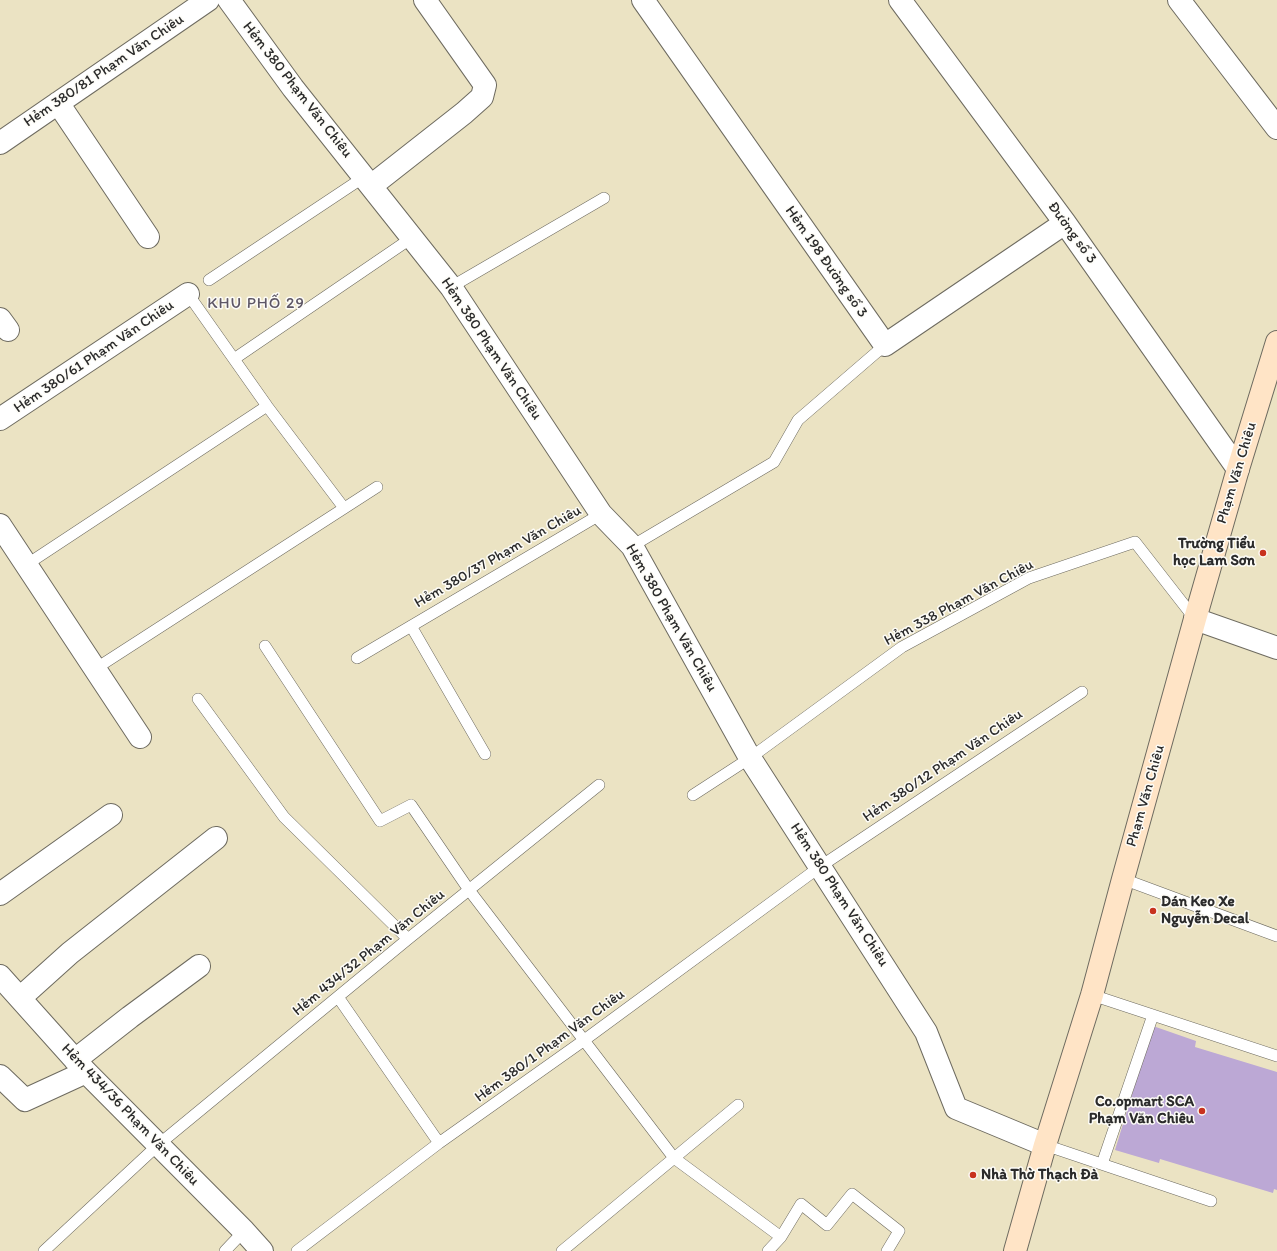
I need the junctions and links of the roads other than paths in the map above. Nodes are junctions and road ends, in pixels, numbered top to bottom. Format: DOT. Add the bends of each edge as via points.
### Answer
graph roads {
  1 [pos="208,0"];
  2 [pos="229,0"];
  3 [pos="425,0"];
  4 [pos="643,0"];
  5 [pos="900,0"];
  6 [pos="1179,0"];
  7 [pos="58,103"];
  8 [pos="1277,128"];
  9 [pos="0,142"];
  10 [pos="368,181"];
  11 [pos="604,198"];
  12 [pos="1065,223"];
  13 [pos="148,237"];
  14 [pos="413,237"];
  15 [pos="209,280"];
  16 [pos="451,287"];
  17 [pos="188,294"];
  18 [pos="1277,342"];
  19 [pos="885,345"];
  20 [pos="234,359"];
  21 [pos="1273,370"];
  22 [pos="267,406"];
  23 [pos="0,419"];
  24 [pos="1238,469"];
  25 [pos="377,487"];
  26 [pos="344,508"];
  27 [pos="601,514"];
  28 [pos="0,526"];
  29 [pos="632,546"];
  30 [pos="26,565"];
  31 [pos="1195,619"];
  32 [pos="411,626"];
  33 [pos="265,646"];
  34 [pos="1277,648"];
  35 [pos="357,658"];
  36 [pos="95,669"];
  37 [pos="1082,692"];
  38 [pos="198,699"];
  39 [pos="140,737"];
  40 [pos="485,754"];
  41 [pos="750,758"];
  42 [pos="600,785"];
  43 [pos="693,795"];
  44 [pos="111,815"];
  45 [pos="216,838"];
  46 [pos="821,866"];
  47 [pos="1123,879"];
  48 [pos="469,890"];
  49 [pos="0,894"];
  50 [pos="1277,936"];
  51 [pos="408,939"];
  52 [pos="199,966"];
  53 [pos="0,976"];
  54 [pos="1092,995"];
  55 [pos="338,997"];
  56 [pos="20,998"];
  57 [pos="1153,1015"];
  58 [pos="584,1041"];
  59 [pos="1277,1056"];
  60 [pos="81,1066"];
  61 [pos="0,1076"];
  62 [pos="738,1105"];
  63 [pos="439,1144"];
  64 [pos="158,1145"];
  65 [pos="1045,1145"];
  66 [pos="674,1158"];
  67 [pos="1102,1164"];
  68 [pos="1211,1201"];
  69 [pos="244,1231"];
  70 [pos="781,1237"];
  71 [pos="44,1251"];
  72 [pos="225,1251"];
  73 [pos="262,1251"];
  74 [pos="297,1251"];
  75 [pos="562,1251"];
  76 [pos="768,1251"];
  77 [pos="887,1251"];
  78 [pos="1015,1251"];
  1 -- 7 [label="street, Hẻm 380/81 Phạm Văn Chiêu"];
  2 -- 10 [label="street, Hẻm 380 Phạm Văn Chiêu" via="293,88"];
  3 -- 10 [label="street" via="485,85 482,97 464,114"];
  4 -- 19 [label="street, Hẻm 198 Đường số 3"];
  5 -- 12 [label="street, Đường số 3"];
  6 -- 8 [label="street"];
  7 -- 9 [label="street, Hẻm 380/81 Phạm Văn Chiêu"];
  7 -- 13 [label="street"];
  10 -- 14 [label="street, Hẻm 380 Phạm Văn Chiêu"];
  10 -- 15 [label="lane"];
  11 -- 16 [label="lane"];
  12 -- 19 [label="street"];
  12 -- 24 [label="street, Đường số 3"];
  14 -- 16 [label="street, Hẻm 380 Phạm Văn Chiêu"];
  14 -- 20 [label="lane"];
  16 -- 27 [label="street, Hẻm 380 Phạm Văn Chiêu"];
  17 -- 20 [label="lane"];
  17 -- 23 [label="street, Hẻm 380/61 Phạm Văn Chiêu"];
  18 -- 21 [label="main road, Phạm Văn Chiêu"];
  19 -- 29 [label="lane" via="798,420 774,462"];
  20 -- 22 [label="lane"];
  21 -- 24 [label="main road, Phạm Văn Chiêu"];
  22 -- 26 [label="lane"];
  22 -- 30 [label="lane"];
  24 -- 31 [label="main road, Phạm Văn Chiêu"];
  25 -- 26 [label="lane"];
  26 -- 36 [label="lane"];
  27 -- 29 [label="street, Hẻm 380 Phạm Văn Chiêu"];
  27 -- 32 [label="lane, Hẻm 380/37 Phạm Văn Chiêu"];
  28 -- 30 [label="street"];
  29 -- 41 [label="street, Hẻm 380 Phạm Văn Chiêu"];
  30 -- 36 [label="street"];
  31 -- 34 [label="street"];
  31 -- 41 [label="lane, Hẻm 338 Phạm Văn Chiêu" via="1135,542 1029,578 902,647"];
  31 -- 47 [label="main road, Phạm Văn Chiêu"];
  32 -- 35 [label="lane, Hẻm 380/37 Phạm Văn Chiêu"];
  32 -- 40 [label="lane, Hẻm 380/37 Phạm Văn Chiêu"];
  33 -- 48 [label="lane" via="380,821 411,805"];
  36 -- 39 [label="street"];
  37 -- 46 [label="lane, Hẻm 380/12 Phạm Văn Chiêu"];
  38 -- 51 [label="lane" via="284,817"];
  41 -- 43 [label="lane"];
  41 -- 46 [label="street, Hẻm 380 Phạm Văn Chiêu"];
  42 -- 48 [label="lane, Hẻm 434/32 Phạm Văn Chiêu"];
  44 -- 49 [label="street"];
  45 -- 56 [label="street" via="70,953"];
  46 -- 58 [label="lane, Hẻm 380/1 Phạm Văn Chiêu"];
  46 -- 65 [label="street, Hẻm 380 Phạm Văn Chiêu" via="926,1032 956,1108"];
  47 -- 50 [label="lane"];
  47 -- 54 [label="main road, Phạm Văn Chiêu"];
  48 -- 51 [label="lane, Hẻm 434/32 Phạm Văn Chiêu"];
  48 -- 58 [label="lane"];
  51 -- 55 [label="lane, Hẻm 434/32 Phạm Văn Chiêu"];
  52 -- 60 [label="street" via="130,1016"];
  53 -- 56 [label="street, Hẻm 434/36 Phạm Văn Chiêu"];
  54 -- 57 [label="lane"];
  54 -- 65 [label="main road, Phạm Văn Chiêu"];
  55 -- 63 [label="lane"];
  55 -- 64 [label="lane, Hẻm 434/32 Phạm Văn Chiêu"];
  56 -- 60 [label="street, Hẻm 434/36 Phạm Văn Chiêu"];
  57 -- 59 [label="lane"];
  57 -- 67 [label="lane"];
  58 -- 63 [label="lane, Hẻm 380/1 Phạm Văn Chiêu"];
  58 -- 66 [label="lane"];
  60 -- 61 [label="street" via="25,1100"];
  60 -- 64 [label="street, Hẻm 434/36 Phạm Văn Chiêu"];
  62 -- 66 [label="lane"];
  63 -- 74 [label="lane, Hẻm 380/1 Phạm Văn Chiêu"];
  64 -- 69 [label="street, Hẻm 434/36 Phạm Văn Chiêu"];
  64 -- 71 [label="lane, Hẻm 434/32 Phạm Văn Chiêu"];
  65 -- 67 [label="lane"];
  65 -- 78 [label="main road, Phạm Văn Chiêu"];
  66 -- 70 [label="lane"];
  66 -- 75 [label="lane"];
  67 -- 68 [label="lane"];
  69 -- 72 [label="lane"];
  69 -- 73 [label="street, Hẻm 434/36 Phạm Văn Chiêu"];
  70 -- 76 [label="lane"];
  70 -- 77 [label="lane" via="801,1204 827,1225 852,1194 899,1232"];
}
